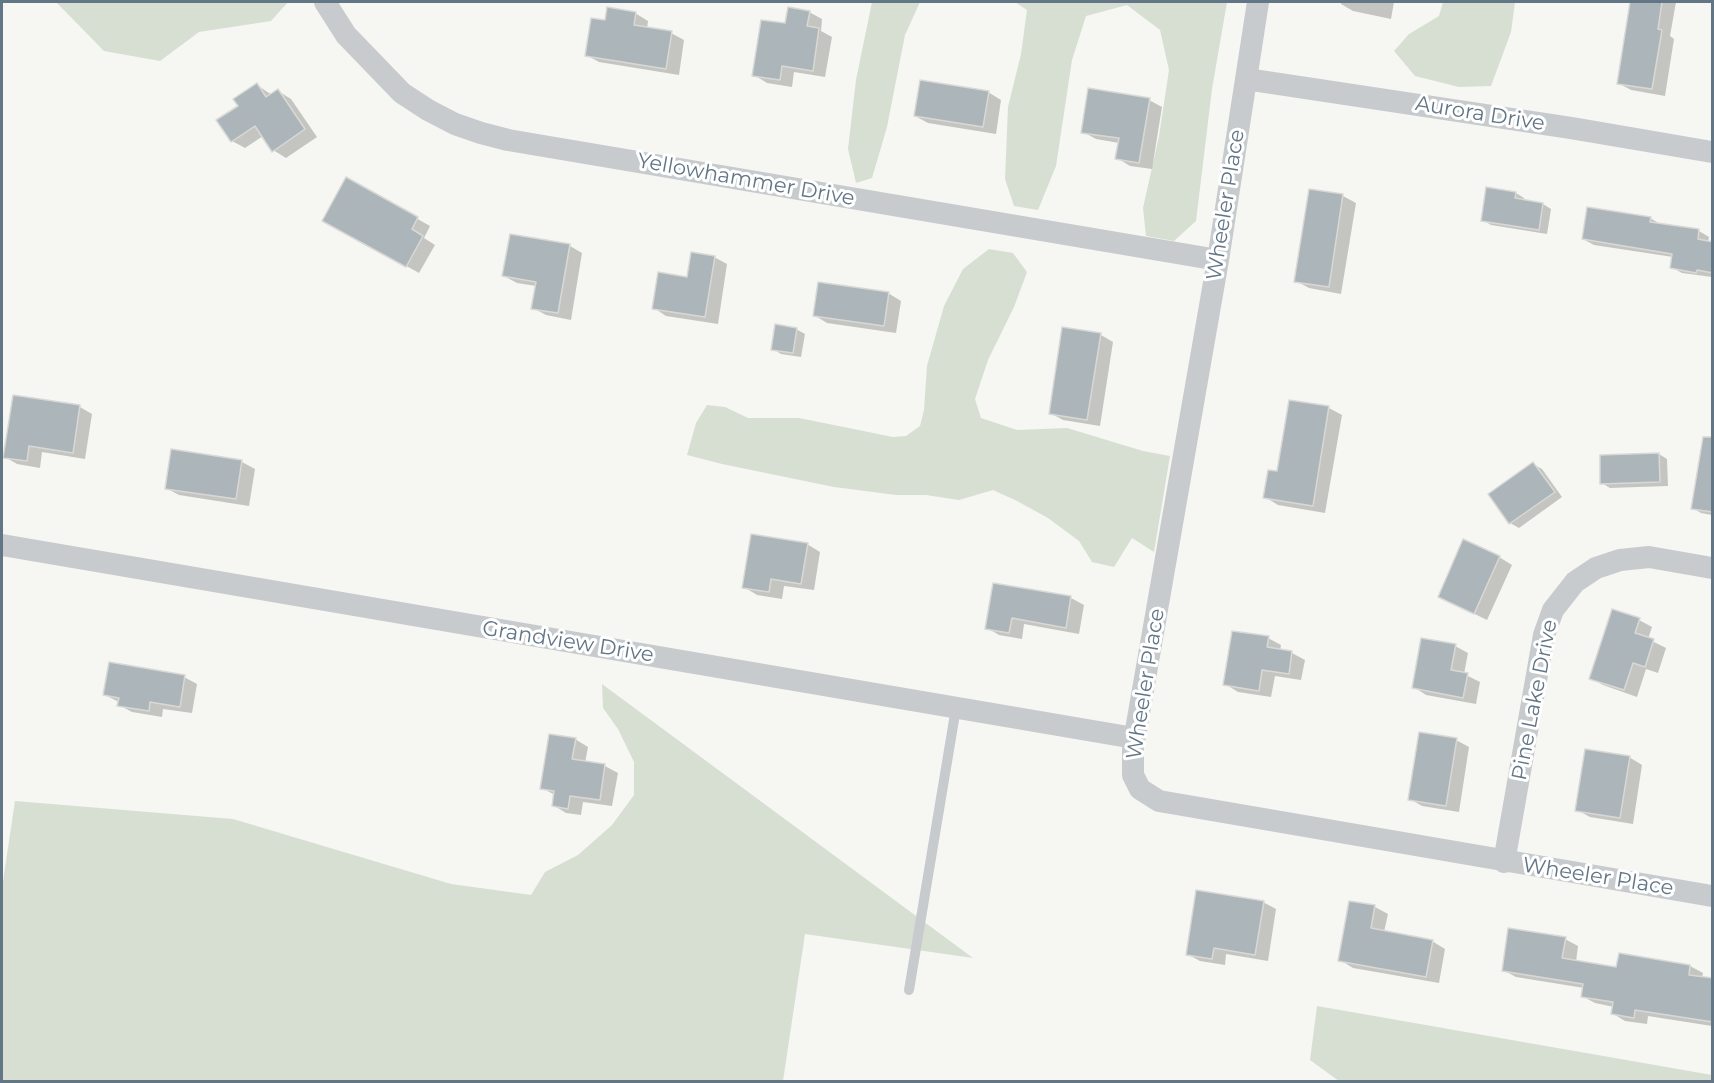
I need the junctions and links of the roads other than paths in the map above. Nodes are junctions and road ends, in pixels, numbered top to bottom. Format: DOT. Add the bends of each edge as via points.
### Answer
graph roads {
  1 [pos="325,2"];
  2 [pos="1258,2"];
  3 [pos="1246,79"];
  4 [pos="1713,152"];
  5 [pos="1218,260"];
  6 [pos="2,545"];
  7 [pos="1713,568"];
  8 [pos="956,708"];
  9 [pos="1134,738"];
  10 [pos="1504,862"];
  11 [pos="1713,896"];
  12 [pos="909,990"];
  1 -- 5 [label="street, Yellowhammer Drive" via="346,36 402,93 437,115 481,133"];
  2 -- 3 [label="street, Wheeler Place"];
  3 -- 4 [label="street, Aurora Drive"];
  3 -- 5 [label="street, Wheeler Place"];
  5 -- 9 [label="street, Wheeler Place"];
  6 -- 8 [label="street, Grandview Drive"];
  7 -- 10 [label="street, Pine Lake Drive" via="1649,557 1620,560 1596,568 1575,582 1559,601 1544,635"];
  8 -- 9 [label="street, Grandview Drive"];
  8 -- 12 [label="lane"];
  9 -- 10 [label="street, Wheeler Place" via="1133,775 1140,789 1159,801"];
  10 -- 11 [label="street, Wheeler Place"];
}
